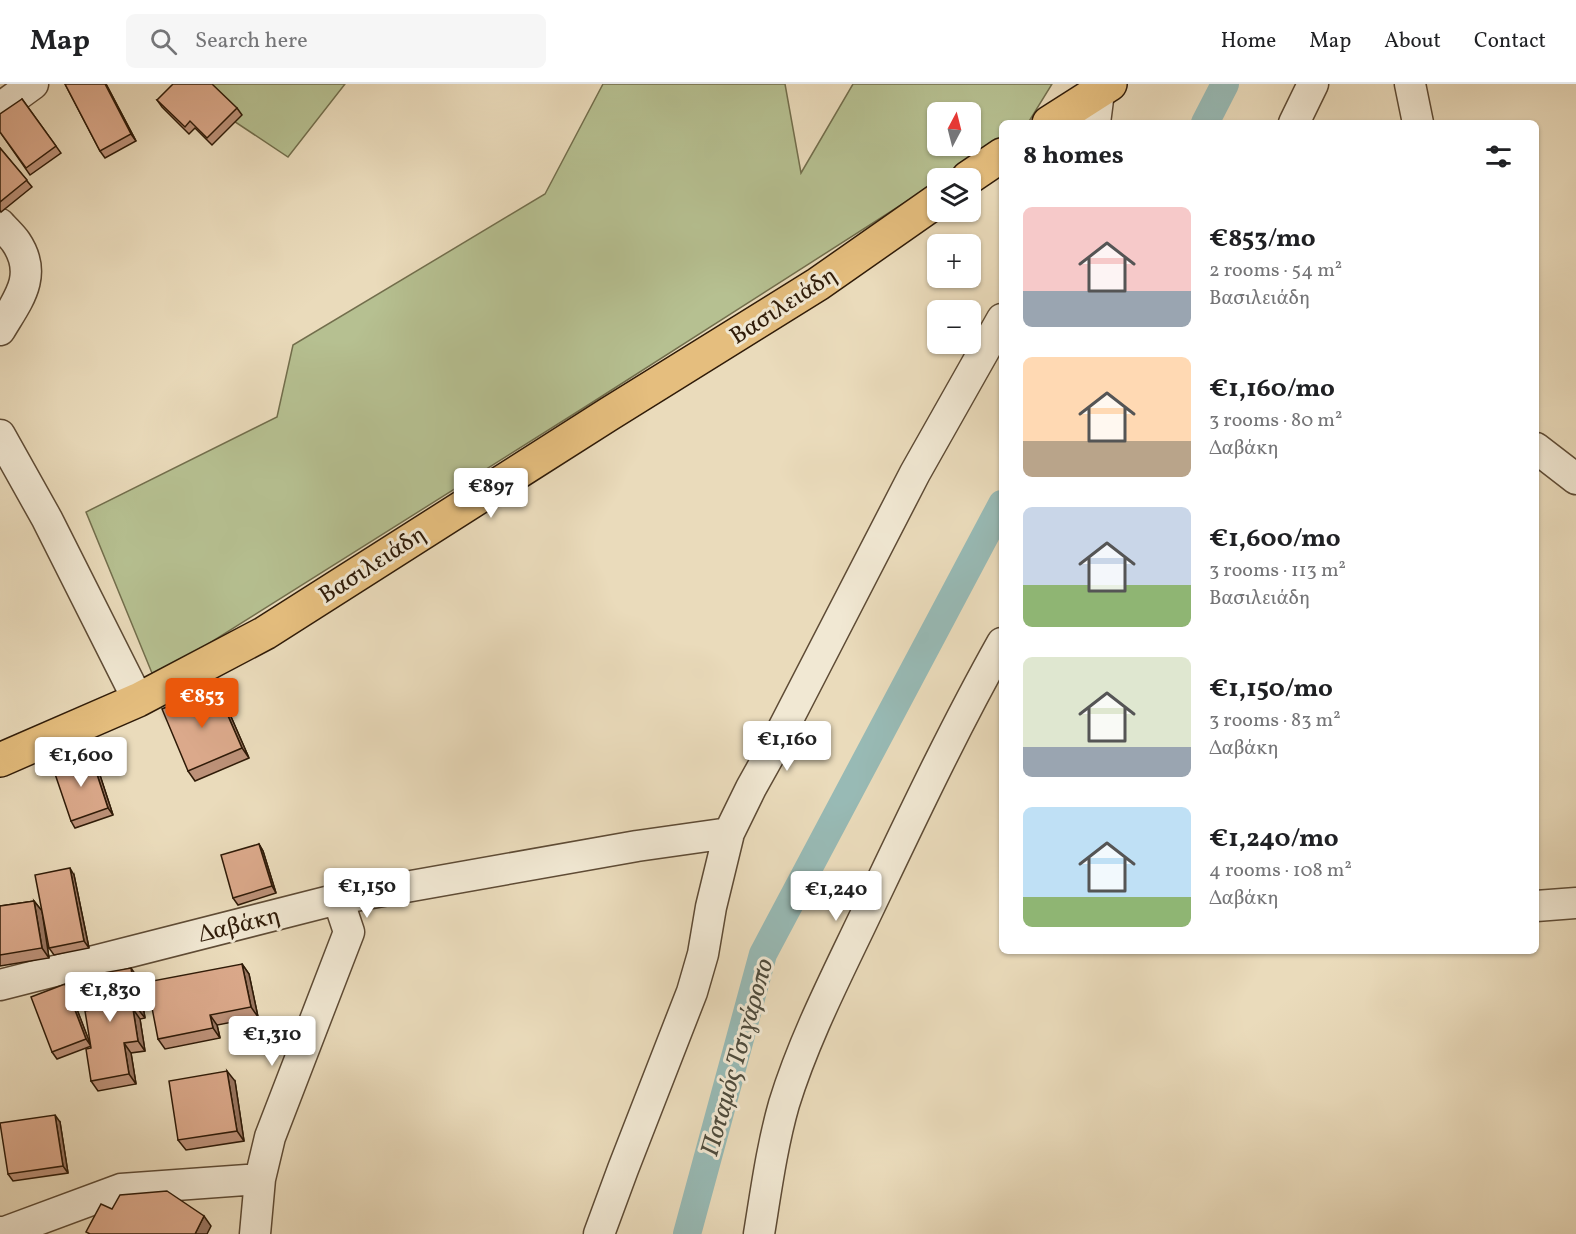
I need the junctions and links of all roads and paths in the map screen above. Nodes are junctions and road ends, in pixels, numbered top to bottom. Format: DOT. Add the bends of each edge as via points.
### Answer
graph roads {
  1 [pos="33,84"];
  2 [pos="1313,84"];
  3 [pos="1410,84"];
  4 [pos="1103,86"];
  5 [pos="0,108"];
  6 [pos="1053,120"];
  7 [pos="1096,120"];
  8 [pos="1295,120"];
  9 [pos="1417,120"];
  10 [pos="999,157"];
  11 [pos="981,169"];
  12 [pos="927,208"];
  13 [pos="0,224"];
  14 [pos="999,324"];
  15 [pos="0,330"];
  16 [pos="0,435"];
  17 [pos="1539,450"];
  18 [pos="1576,479"];
  19 [pos="999,648"];
  20 [pos="138,700"];
  21 [pos="0,760"];
  22 [pos="729,833"];
  23 [pos="338,899"];
  24 [pos="1576,903"];
  25 [pos="1539,906"];
  26 [pos="0,985"];
  27 [pos="260,1179"];
  28 [pos="0,1232"];
  29 [pos="255,1234"];
  30 [pos="599,1234"];
  31 [pos="759,1234"];
  1 -- 5 [label="street"];
  2 -- 8 [label="street"];
  3 -- 9 [label="street"];
  4 -- 6 [label="main road"];
  4 -- 7 [label="street"];
  10 -- 11 [label="main road"];
  12 -- 20 [label="main road, Βασιλειάδη" via="818,284 265,633"];
  13 -- 15 [label="street" via="16,242 25,260 27,277 22,294"];
  14 -- 22 [label="street" via="915,473"];
  16 -- 20 [label="street"];
  17 -- 18 [label="street"];
  19 -- 31 [label="street" via="885,874 798,1061 777,1134"];
  20 -- 21 [label="main road, Βασιλειάδη"];
  22 -- 23 [label="street, Δαβάκη"];
  22 -- 30 [label="street" via="692,992"];
  23 -- 26 [label="street, Δαβάκη"];
  23 -- 27 [label="street" via="349,932 270,1137"];
  24 -- 25 [label="street"];
  27 -- 28 [label="street" via="121,1189"];
  27 -- 29 [label="street"];
}
